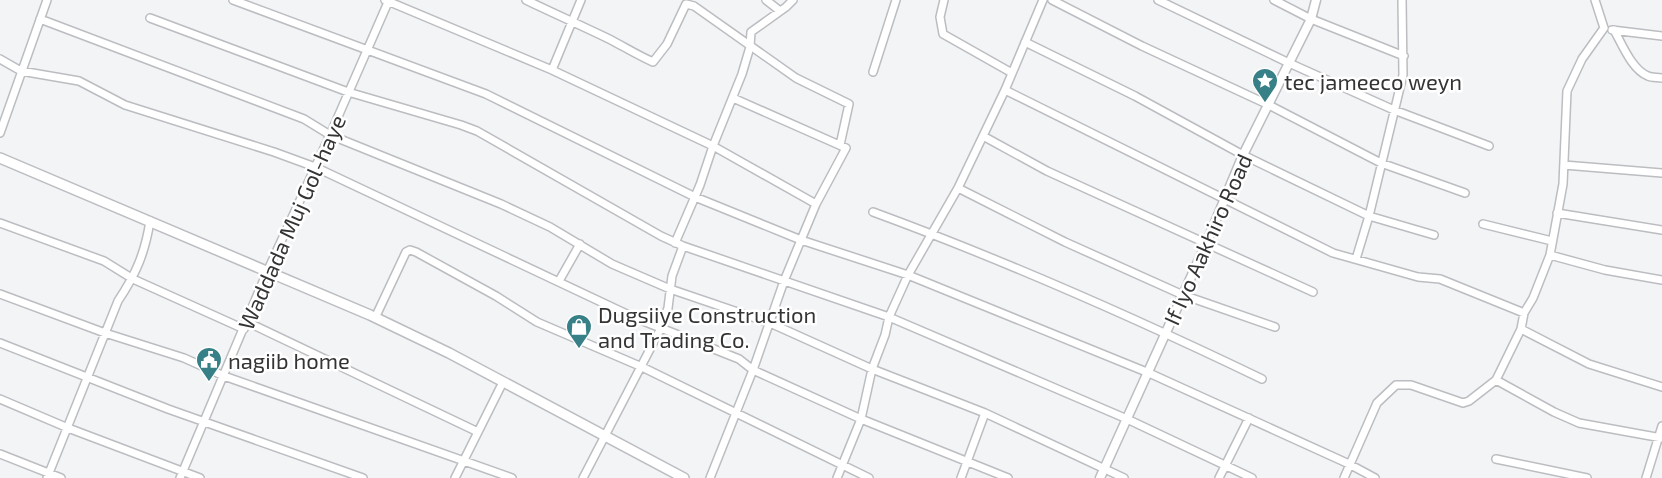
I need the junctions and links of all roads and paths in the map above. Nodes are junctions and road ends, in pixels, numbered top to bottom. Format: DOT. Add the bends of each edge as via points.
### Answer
graph roads {
  1 [pos="47,0"];
  2 [pos="233,0"];
  3 [pos="387,0"];
  4 [pos="526,0"];
  5 [pos="580,0"];
  6 [pos="766,0"];
  7 [pos="793,0"];
  8 [pos="896,0"];
  9 [pos="944,0"];
  10 [pos="1043,0"];
  11 [pos="1052,0"];
  12 [pos="1158,0"];
  13 [pos="1274,0"];
  14 [pos="1316,0"];
  15 [pos="1402,0"];
  16 [pos="1595,0"];
  17 [pos="780,11"];
  18 [pos="150,18"];
  19 [pos="40,19"];
  20 [pos="1311,19"];
  21 [pos="572,23"];
  22 [pos="1604,28"];
  23 [pos="1614,30"];
  24 [pos="1662,36"];
  25 [pos="1024,42"];
  26 [pos="750,47"];
  27 [pos="367,50"];
  28 [pos="1404,56"];
  29 [pos="0,59"];
  30 [pos="1289,63"];
  31 [pos="552,70"];
  32 [pos="21,71"];
  33 [pos="873,72"];
  34 [pos="1012,73"];
  35 [pos="1662,78"];
  36 [pos="1005,90"];
  37 [pos="348,92"];
  38 [pos="733,98"];
  39 [pos="1269,105"];
  40 [pos="1394,110"];
  41 [pos="0,133"];
  42 [pos="330,135"];
  43 [pos="983,136"];
  44 [pos="840,145"];
  45 [pos="713,146"];
  46 [pos="1489,146"];
  47 [pos="1243,155"];
  48 [pos="0,158"];
  49 [pos="1381,163"];
  50 [pos="1564,165"];
  51 [pos="315,167"];
  52 [pos="1662,173"];
  53 [pos="958,188"];
  54 [pos="1465,193"];
  55 [pos="695,197"];
  56 [pos="1226,198"];
  57 [pos="816,204"];
  58 [pos="873,212"];
  59 [pos="1557,213"];
  60 [pos="1369,216"];
  61 [pos="150,221"];
  62 [pos="0,223"];
  63 [pos="1483,224"];
  64 [pos="1662,230"];
  65 [pos="932,234"];
  66 [pos="1434,235"];
  67 [pos="801,240"];
  68 [pos="1552,241"];
  69 [pos="580,244"];
  70 [pos="679,244"];
  71 [pos="1206,244"];
  72 [pos="1550,255"];
  73 [pos="1356,259"];
  74 [pos="267,272"];
  75 [pos="908,275"];
  76 [pos="133,279"];
  77 [pos="1662,280"];
  78 [pos="559,281"];
  79 [pos="784,281"];
  80 [pos="670,289"];
  81 [pos="1313,292"];
  82 [pos="0,294"];
  83 [pos="1184,295"];
  84 [pos="1524,313"];
  85 [pos="889,317"];
  86 [pos="375,318"];
  87 [pos="770,323"];
  88 [pos="245,325"];
  89 [pos="1275,327"];
  90 [pos="661,328"];
  91 [pos="1521,329"];
  92 [pos="105,333"];
  93 [pos="1166,333"];
  94 [pos="0,343"];
  95 [pos="642,367"];
  96 [pos="872,369"];
  97 [pos="753,370"];
  98 [pos="1149,373"];
  99 [pos="224,376"];
  100 [pos="88,378"];
  101 [pos="1262,379"];
  102 [pos="1496,380"];
  103 [pos="502,382"];
  104 [pos="1662,387"];
  105 [pos="0,399"];
  106 [pos="735,413"];
  107 [pos="985,413"];
  108 [pos="1249,418"];
  109 [pos="861,419"];
  110 [pos="1127,419"];
  111 [pos="204,421"];
  112 [pos="1662,426"];
  113 [pos="68,428"];
  114 [pos="478,432"];
  115 [pos="606,438"];
  116 [pos="1660,438"];
  117 [pos="0,454"];
  118 [pos="1496,459"];
  119 [pos="967,461"];
  120 [pos="464,462"];
  121 [pos="1349,464"];
  122 [pos="841,466"];
  123 [pos="1225,466"];
  124 [pos="1102,474"];
  125 [pos="181,475"];
  126 [pos="48,476"];
  127 [pos="61,478"];
  128 [pos="200,478"];
  129 [pos="363,478"];
  130 [pos="455,478"];
  131 [pos="512,478"];
  132 [pos="583,478"];
  133 [pos="684,478"];
  134 [pos="710,478"];
  135 [pos="837,478"];
  136 [pos="869,478"];
  137 [pos="961,478"];
  138 [pos="1008,478"];
  139 [pos="1124,478"];
  140 [pos="1219,478"];
  141 [pos="1252,478"];
  142 [pos="1344,478"];
  143 [pos="1376,478"];
  144 [pos="1587,478"];
  145 [pos="1646,478"];
  1 -- 19 [label="street"];
  2 -- 27 [label="street"];
  3 -- 27 [label="street, Waddada Muj Gol-haye"];
  3 -- 31 [label="street"];
  4 -- 21 [label="street"];
  5 -- 21 [label="street"];
  6 -- 17 [label="street"];
  7 -- 17 [label="street"];
  8 -- 33 [label="street"];
  9 -- 34 [label="street" via="940,17 943,34"];
  10 -- 25 [label="street"];
  11 -- 39 [label="street"];
  12 -- 30 [label="street"];
  13 -- 20 [label="street"];
  14 -- 20 [label="street, If Iyo Aakhiro Road"];
  15 -- 28 [label="street"];
  16 -- 22 [label="street"];
  17 -- 26 [label="street" via="751,32"];
  18 -- 37 [label="street"];
  19 -- 32 [label="street"];
  19 -- 42 [label="street" via="304,119"];
  20 -- 28 [label="street"];
  20 -- 30 [label="street, If Iyo Aakhiro Road"];
  21 -- 26 [label="street" via="653,62 668,44 686,4"];
  21 -- 31 [label="street"];
  22 -- 23 [label="street"];
  22 -- 50 [label="street" via="1582,59 1567,91"];
  23 -- 24 [label="street"];
  23 -- 35 [label="street" via="1633,63 1647,76"];
  25 -- 34 [label="street"];
  25 -- 47 [label="street"];
  26 -- 38 [label="street"];
  26 -- 44 [label="street" via="796,78 849,104"];
  27 -- 37 [label="street, Waddada Muj Gol-haye"];
  27 -- 55 [label="street" via="486,94"];
  28 -- 40 [label="street"];
  29 -- 32 [label="street"];
  30 -- 39 [label="street, If Iyo Aakhiro Road"];
  30 -- 40 [label="street"];
  31 -- 45 [label="street"];
  32 -- 41 [label="street"];
  32 -- 51 [label="street" via="79,81 125,105"];
  34 -- 36 [label="street"];
  36 -- 43 [label="street"];
  36 -- 56 [label="street"];
  37 -- 42 [label="street, Waddada Muj Gol-haye"];
  37 -- 70 [label="street" via="477,131"];
  38 -- 44 [label="street"];
  38 -- 45 [label="street"];
  39 -- 47 [label="street, If Iyo Aakhiro Road"];
  39 -- 49 [label="street"];
  40 -- 46 [label="street"];
  40 -- 49 [label="street"];
  42 -- 51 [label="street, Waddada Muj Gol-haye"];
  42 -- 69 [label="street" via="460,186"];
  43 -- 53 [label="street"];
  43 -- 71 [label="street" via="1047,171"];
  44 -- 57 [label="street" via="846,148"];
  45 -- 55 [label="street"];
  45 -- 57 [label="street"];
  47 -- 56 [label="street, If Iyo Aakhiro Road"];
  47 -- 60 [label="street"];
  48 -- 61 [label="main road"];
  49 -- 54 [label="street"];
  49 -- 60 [label="street"];
  50 -- 52 [label="street"];
  50 -- 59 [label="street"];
  51 -- 74 [label="street, Waddada Muj Gol-haye"];
  51 -- 78 [label="street"];
  53 -- 65 [label="street"];
  53 -- 83 [label="street" via="1065,242"];
  55 -- 67 [label="street"];
  55 -- 70 [label="street"];
  56 -- 71 [label="street, If Iyo Aakhiro Road"];
  56 -- 73 [label="street" via="1333,253"];
  57 -- 67 [label="street"];
  58 -- 65 [label="street"];
  59 -- 64 [label="street"];
  59 -- 68 [label="street"];
  60 -- 66 [label="street"];
  60 -- 73 [label="street"];
  61 -- 74 [label="main road"];
  61 -- 76 [label="street" via="146,246"];
  62 -- 76 [label="street" via="104,261"];
  63 -- 68 [label="street"];
  65 -- 75 [label="street"];
  65 -- 93 [label="street"];
  67 -- 75 [label="street"];
  67 -- 79 [label="street"];
  68 -- 72 [label="street"];
  69 -- 78 [label="street"];
  69 -- 80 [label="street" via="612,264"];
  70 -- 79 [label="street"];
  70 -- 80 [label="street"];
  71 -- 81 [label="street"];
  71 -- 83 [label="street, If Iyo Aakhiro Road"];
  72 -- 77 [label="street"];
  72 -- 84 [label="street"];
  73 -- 84 [label="street" via="1418,277 1440,279"];
  74 -- 86 [label="main road"];
  74 -- 88 [label="street, Waddada Muj Gol-haye"];
  75 -- 85 [label="street"];
  75 -- 98 [label="street"];
  76 -- 88 [label="street"];
  76 -- 92 [label="street" via="118,301"];
  78 -- 90 [label="street"];
  79 -- 85 [label="street"];
  79 -- 87 [label="street"];
  80 -- 87 [label="street"];
  80 -- 90 [label="street"];
  82 -- 92 [label="street"];
  83 -- 89 [label="street"];
  83 -- 93 [label="street, If Iyo Aakhiro Road"];
  84 -- 91 [label="street"];
  85 -- 96 [label="street"];
  85 -- 110 [label="street"];
  86 -- 95 [label="street" via="410,250 537,322"];
  86 -- 103 [label="main road"];
  87 -- 96 [label="street"];
  87 -- 97 [label="street"];
  88 -- 99 [label="street, Waddada Muj Gol-haye"];
  88 -- 114 [label="street"];
  90 -- 95 [label="street"];
  90 -- 97 [label="street" via="739,359"];
  91 -- 102 [label="street"];
  91 -- 104 [label="street" via="1589,364"];
  92 -- 99 [label="street" via="184,358"];
  92 -- 100 [label="street"];
  93 -- 98 [label="street, If Iyo Aakhiro Road"];
  93 -- 101 [label="street"];
  94 -- 100 [label="street"];
  95 -- 106 [label="street"];
  95 -- 115 [label="street"];
  96 -- 107 [label="street"];
  96 -- 109 [label="street"];
  97 -- 106 [label="street"];
  97 -- 109 [label="street"];
  98 -- 108 [label="street"];
  98 -- 110 [label="street, If Iyo Aakhiro Road"];
  99 -- 111 [label="street, Waddada Muj Gol-haye"];
  99 -- 120 [label="street"];
  100 -- 111 [label="street"];
  100 -- 113 [label="street"];
  102 -- 116 [label="street" via="1579,423"];
  102 -- 121 [label="street" via="1463,403 1411,385 1396,385 1377,403"];
  103 -- 114 [label="street"];
  103 -- 115 [label="main road"];
  105 -- 113 [label="street"];
  106 -- 122 [label="street"];
  106 -- 134 [label="street"];
  107 -- 119 [label="street"];
  107 -- 124 [label="street"];
  108 -- 121 [label="street"];
  108 -- 123 [label="street"];
  109 -- 119 [label="street"];
  109 -- 122 [label="street"];
  110 -- 123 [label="street"];
  110 -- 124 [label="street, If Iyo Aakhiro Road"];
  111 -- 125 [label="street, Waddada Muj Gol-haye"];
  111 -- 129 [label="street"];
  112 -- 116 [label="street"];
  113 -- 125 [label="street"];
  113 -- 126 [label="street"];
  114 -- 120 [label="street"];
  115 -- 132 [label="street"];
  115 -- 133 [label="main road"];
  116 -- 145 [label="street"];
  117 -- 126 [label="street"];
  118 -- 144 [label="street"];
  119 -- 137 [label="street"];
  119 -- 138 [label="street"];
  120 -- 130 [label="street"];
  120 -- 131 [label="street"];
  121 -- 142 [label="street"];
  121 -- 143 [label="street"];
  122 -- 135 [label="street"];
  122 -- 136 [label="street"];
  123 -- 140 [label="street"];
  123 -- 141 [label="street"];
  124 -- 139 [label="street"];
  125 -- 128 [label="street"];
  126 -- 127 [label="street"];
}
